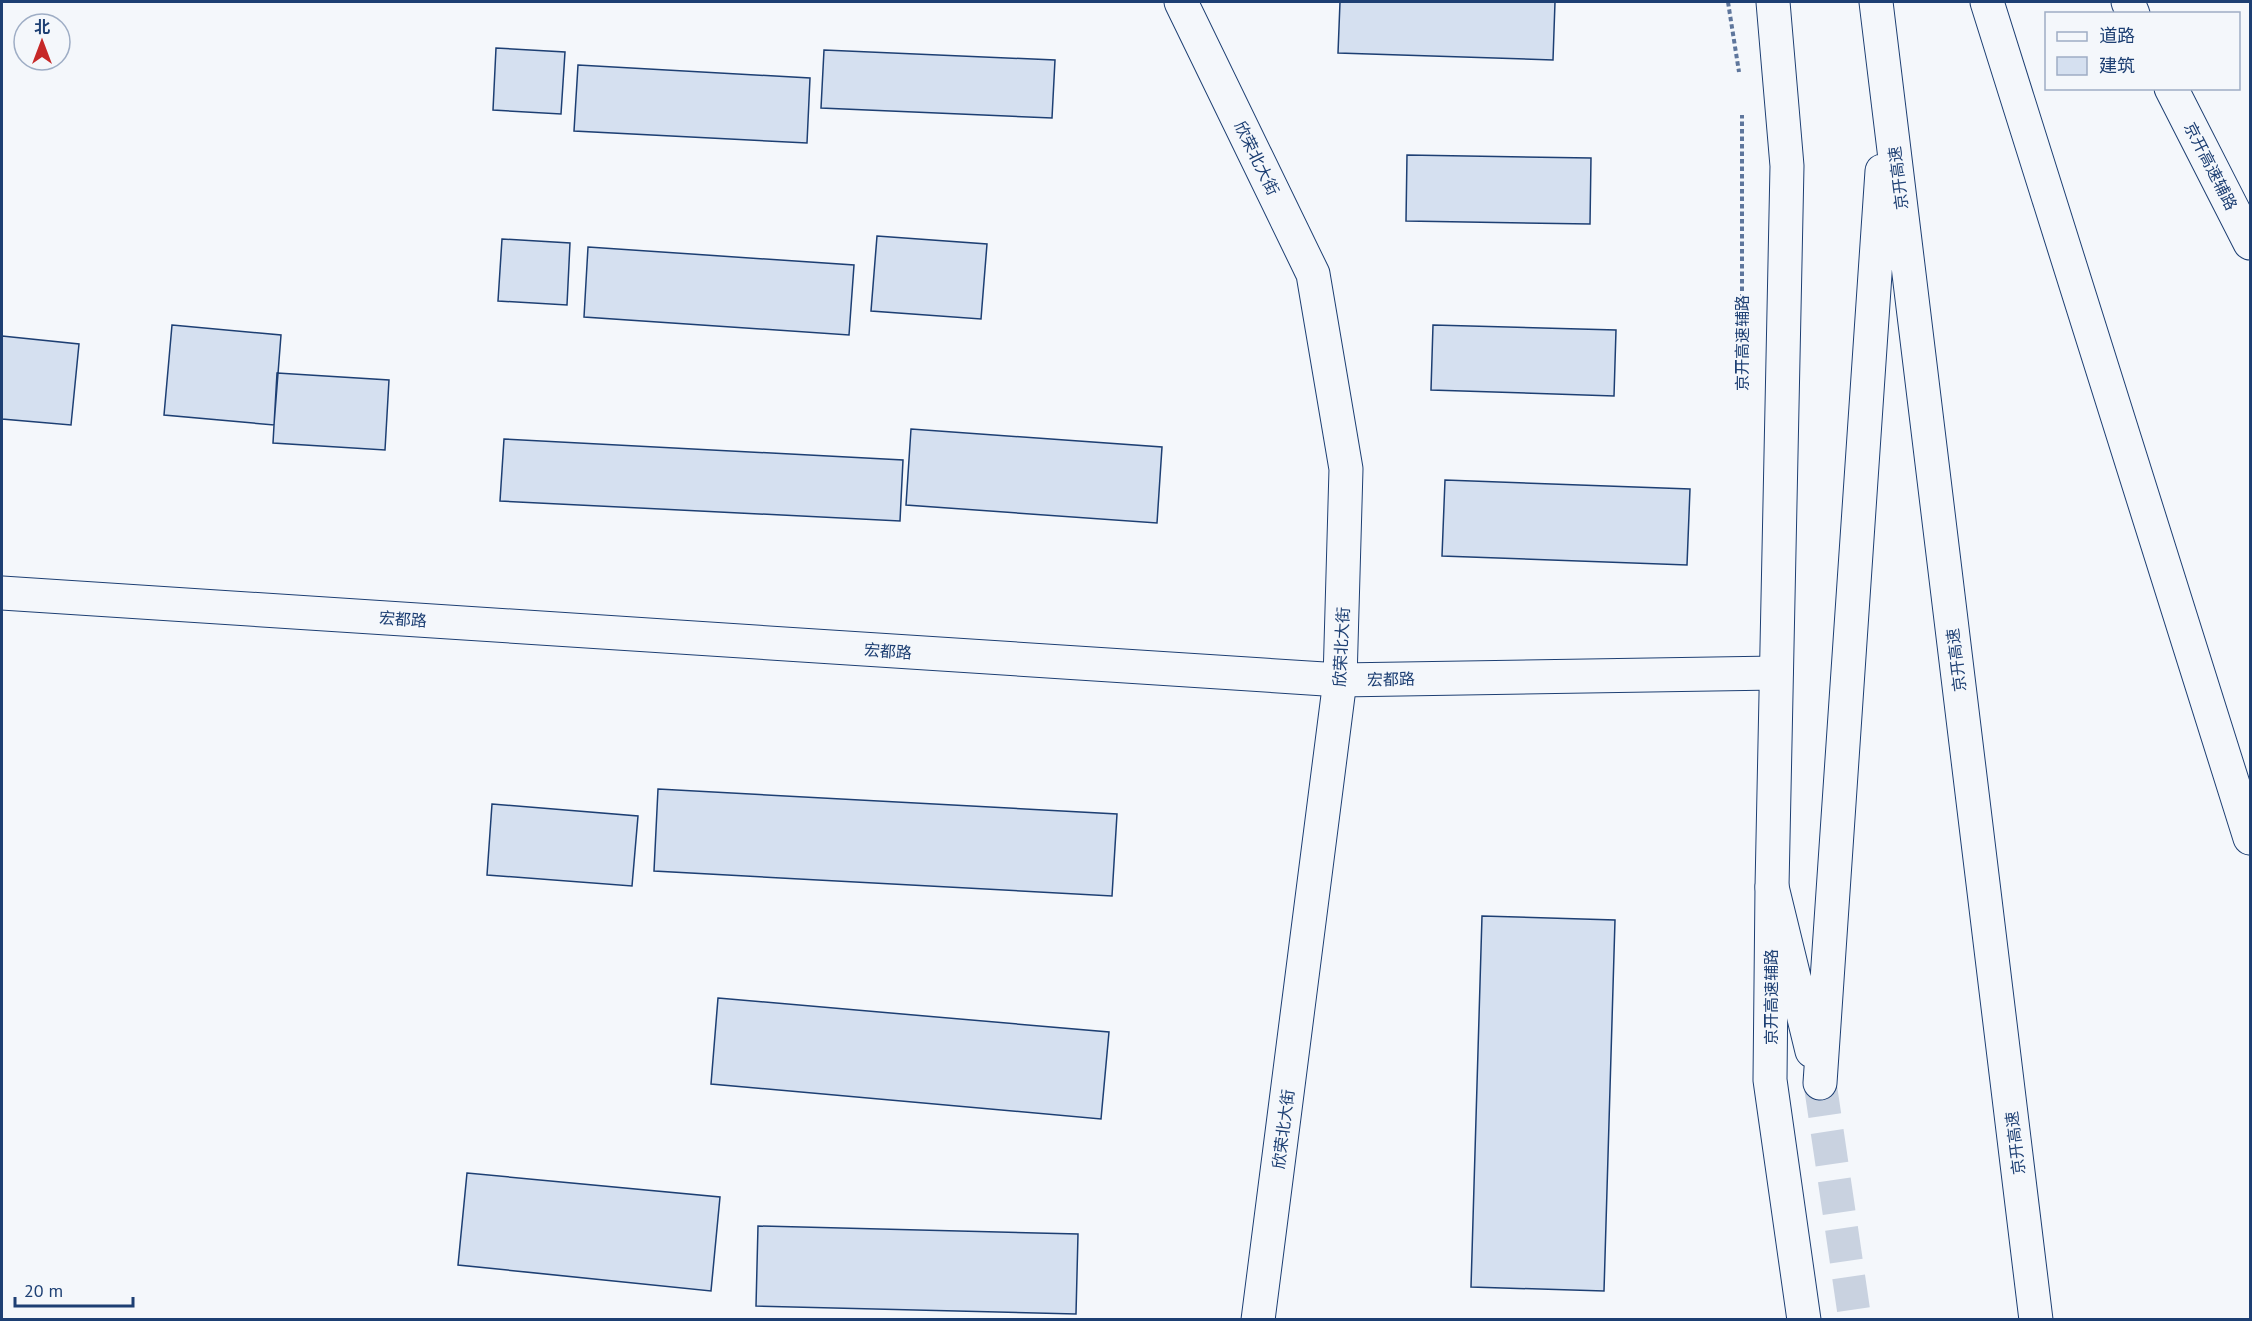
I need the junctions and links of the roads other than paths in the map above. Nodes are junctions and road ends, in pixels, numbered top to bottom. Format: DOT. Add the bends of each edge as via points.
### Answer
graph roads {
  1 [pos="1181,2"];
  2 [pos="1773,2"];
  3 [pos="1876,2"];
  4 [pos="1987,2"];
  5 [pos="2172,90"];
  6 [pos="1887,94"];
  7 [pos="2250,243"];
  8 [pos="2,593"];
  9 [pos="1776,673"];
  10 [pos="1340,680"];
  11 [pos="2250,838"];
  12 [pos="1772,887"];
  13 [pos="1258,1320"];
  14 [pos="1804,1320"];
  15 [pos="2036,1320"];
  1 -- 10 [label="main road, 欣荣北大街" via="1313,274 1347,469"];
  2 -- 9 [label="main road, 京开高速辅路" via="1787,166"];
  3 -- 6 [label="main road, 京开高速"];
  4 -- 11 [label="main road"];
  5 -- 7 [label="main road, 京开高速辅路"];
  6 -- 12 [label="main road" via="1820,1083"];
  6 -- 15 [label="main road, 京开高速"];
  8 -- 10 [label="main road, 宏都路"];
  9 -- 10 [label="main road, 宏都路"];
  9 -- 12 [label="main road, 京开高速辅路"];
  10 -- 13 [label="main road, 欣荣北大街"];
  12 -- 14 [label="main road, 京开高速辅路" via="1770,1080"];
}
